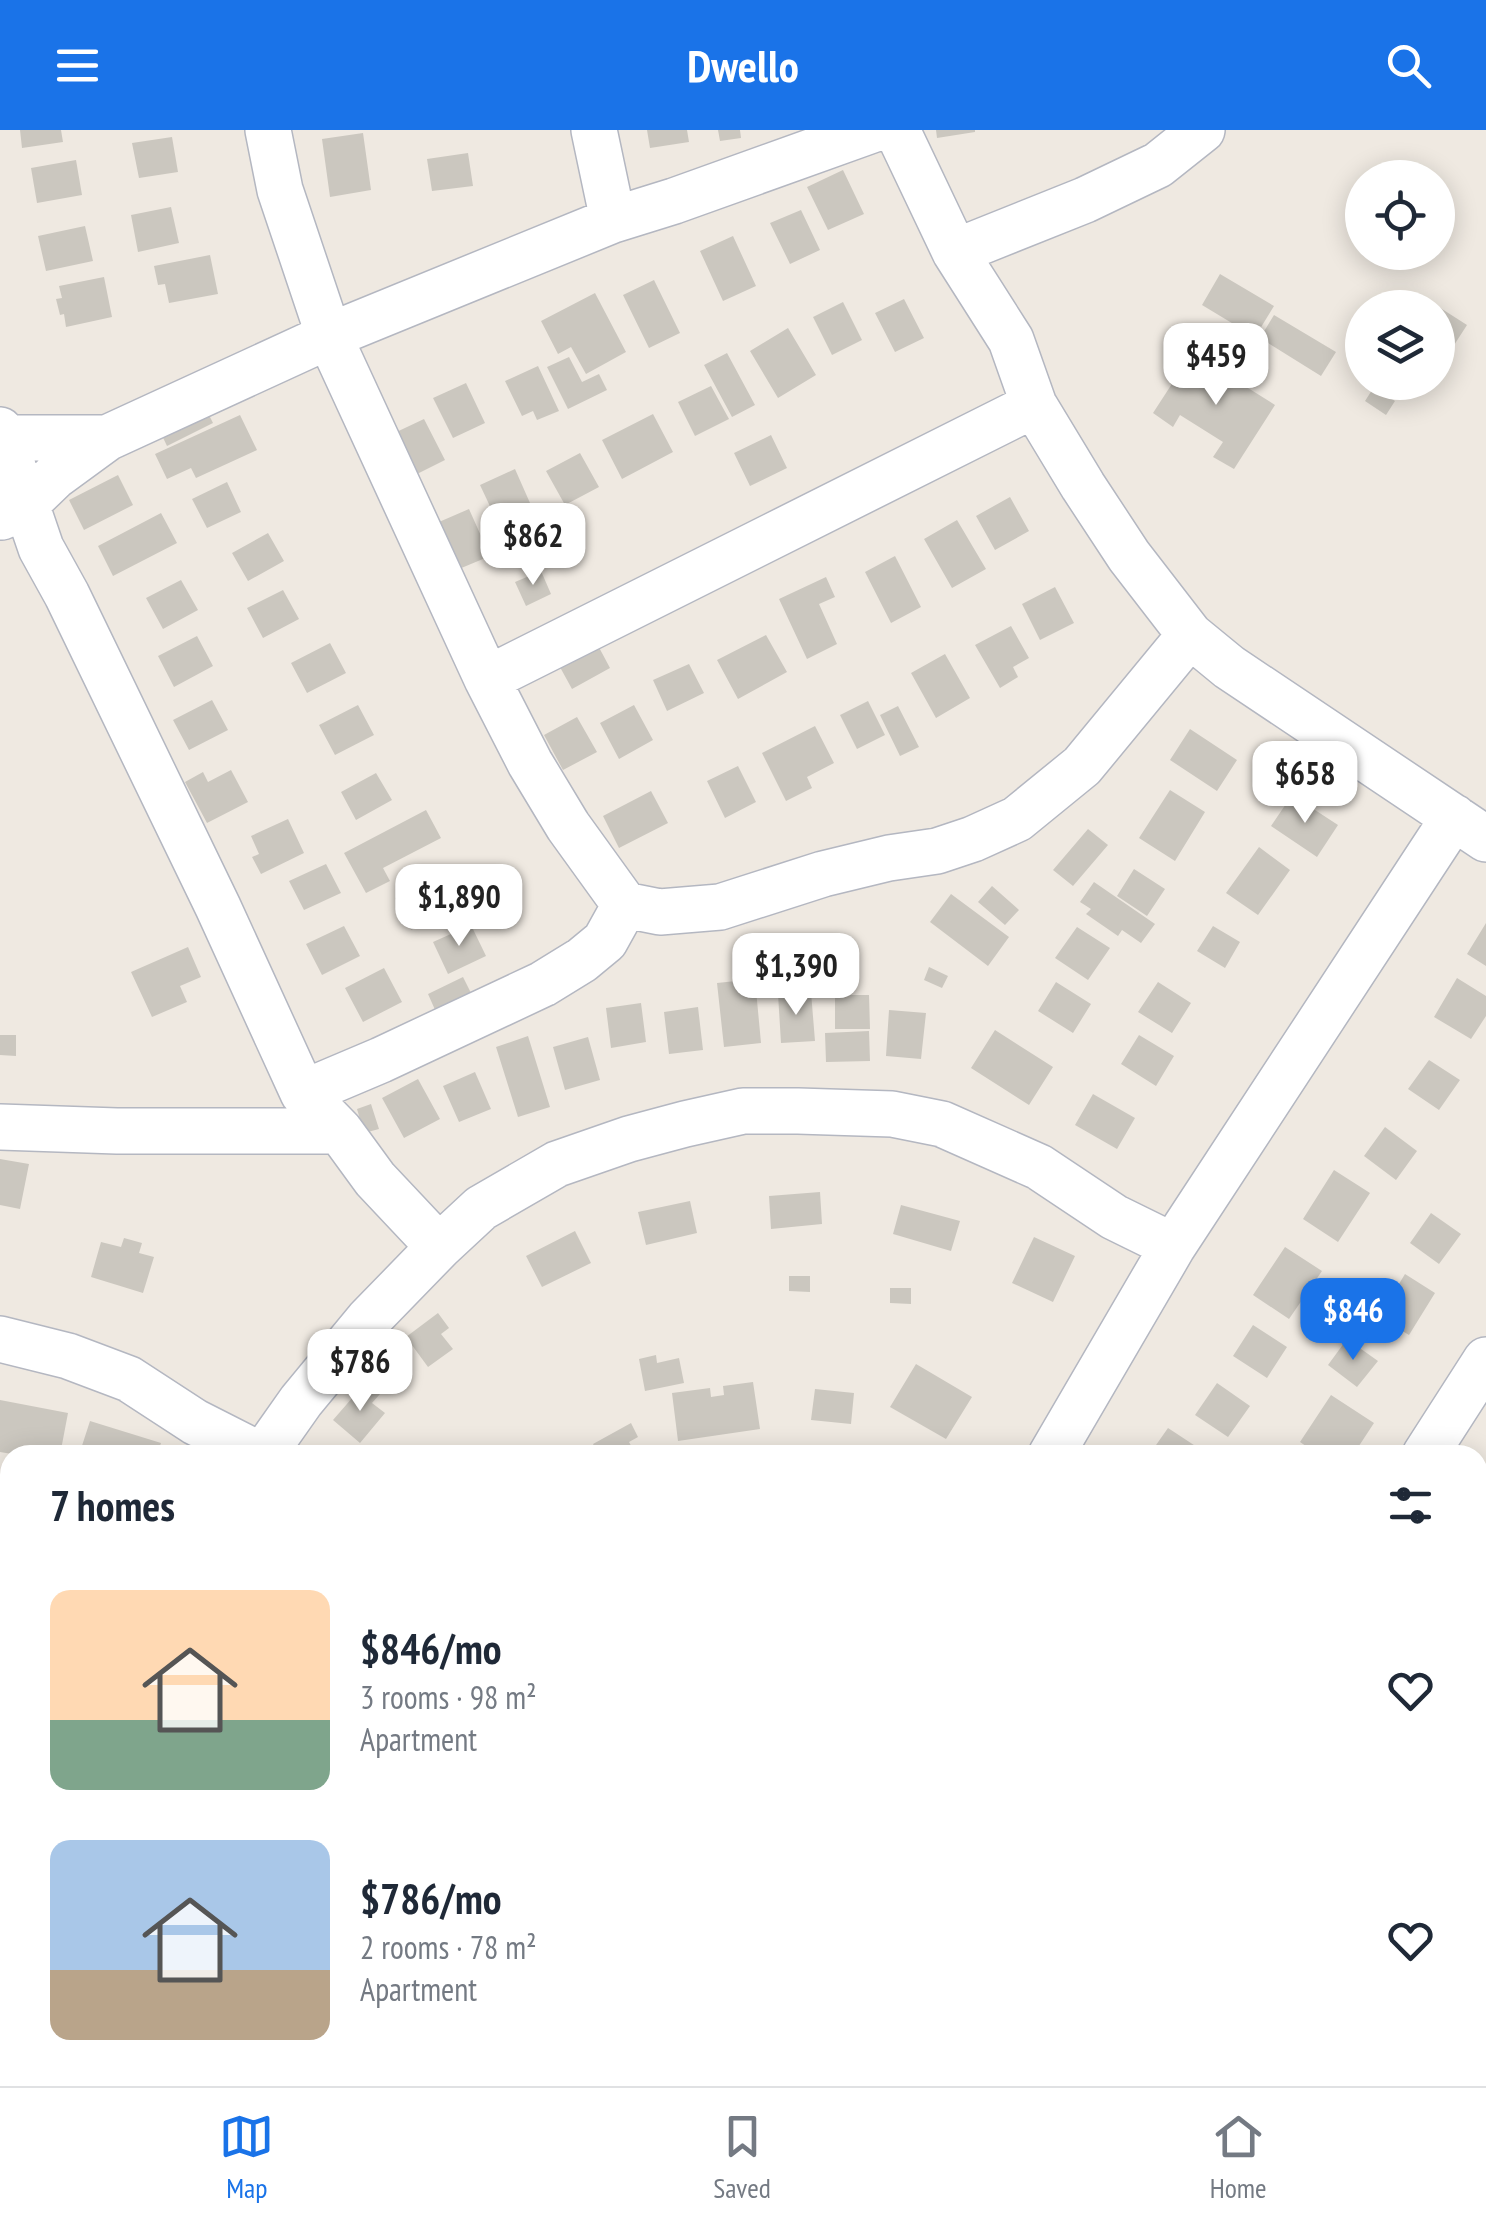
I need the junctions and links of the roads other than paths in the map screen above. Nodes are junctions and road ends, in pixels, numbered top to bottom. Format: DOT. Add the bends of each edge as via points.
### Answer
graph roads {
  1 [pos="268,130"];
  2 [pos="594,130"];
  3 [pos="872,130"];
  4 [pos="897,130"];
  5 [pos="1202,130"];
  6 [pos="613,220"];
  7 [pos="955,252"];
  8 [pos="329,336"];
  9 [pos="1034,404"];
  10 [pos="1,434"];
  11 [pos="108,438"];
  12 [pos="13,511"];
  13 [pos="1190,635"];
  14 [pos="487,679"];
  15 [pos="1470,828"];
  16 [pos="625,905"];
  17 [pos="302,1093"];
  18 [pos="0,1127"];
  19 [pos="340,1131"];
  20 [pos="1172,1246"];
  21 [pos="439,1247"];
  22 [pos="0,1339"];
  23 [pos="1486,1360"];
  24 [pos="242,1445"];
  25 [pos="269,1445"];
  26 [pos="1058,1445"];
  27 [pos="1431,1445"];
  1 -- 8 [label="street" via="280,190"];
  2 -- 6 [label="street"];
  3 -- 6 [label="street"];
  4 -- 7 [label="street"];
  5 -- 7 [label="street" via="1158,165"];
  6 -- 8 [label="street"];
  7 -- 9 [label="street" via="1011,340"];
  8 -- 11 [label="street"];
  8 -- 14 [label="street"];
  9 -- 13 [label="street" via="1129,556"];
  9 -- 14 [label="street"];
  10 -- 11 [label="street"];
  10 -- 12 [label="street"];
  11 -- 12 [label="street"];
  12 -- 17 [label="street" via="68,595"];
  13 -- 15 [label="street"];
  13 -- 16 [label="street" via="1082,766 1018,819 938,850 824,874 720,908 660,912"];
  14 -- 16 [label="street" via="568,826"];
  15 -- 20 [label="street"];
  16 -- 17 [label="street" via="605,940 543,984"];
  17 -- 19 [label="street"];
  18 -- 19 [label="street"];
  19 -- 21 [label="street" via="374,1179"];
  20 -- 21 [label="street" via="1039,1167 942,1124 892,1114 743,1111 557,1164 481,1208"];
  20 -- 26 [label="street"];
  21 -- 25 [label="street" via="368,1320"];
  22 -- 24 [label="street" via="129,1379"];
  23 -- 27 [label="street"];
}
